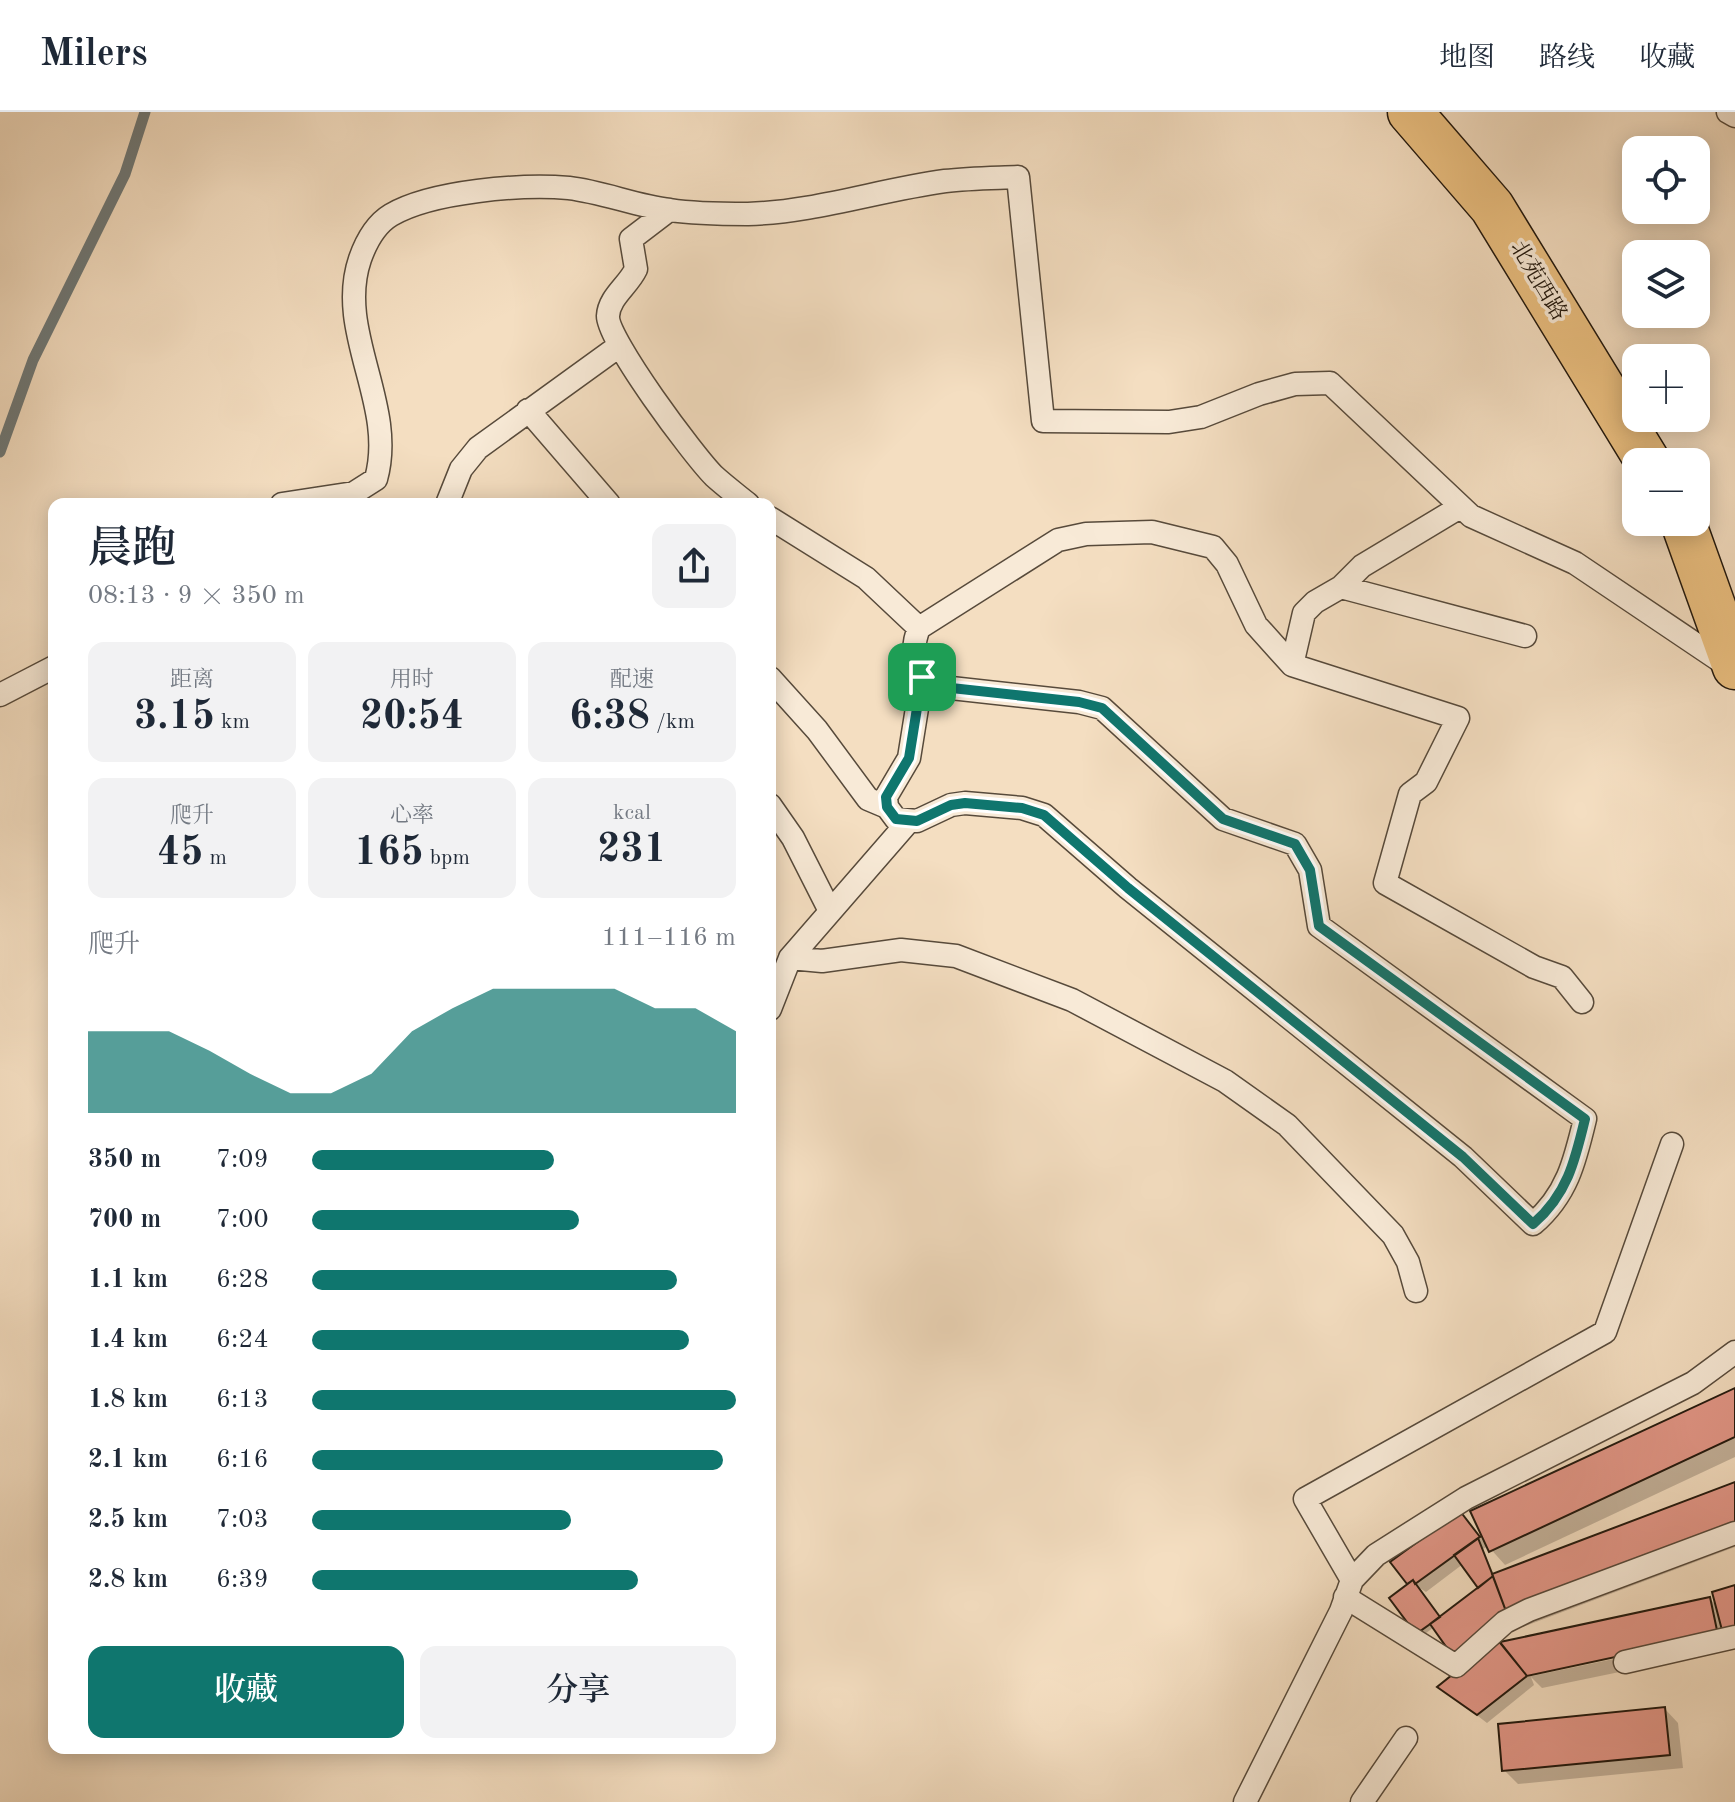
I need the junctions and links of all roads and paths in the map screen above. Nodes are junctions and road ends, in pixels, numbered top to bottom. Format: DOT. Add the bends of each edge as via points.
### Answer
graph roads {
  1 [pos="1410,112"];
  2 [pos="1728,112"];
  3 [pos="1735,116"];
  4 [pos="669,210"];
  5 [pos="619,346"];
  6 [pos="528,410"];
  7 [pos="1639,448"];
  8 [pos="321,498"];
  9 [pos="449,498"];
  10 [pos="604,498"];
  11 [pos="741,498"];
  12 [pos="1460,507"];
  13 [pos="776,522"];
  14 [pos="1688,536"];
  15 [pos="1341,587"];
  16 [pos="919,628"];
  17 [pos="1525,636"];
  18 [pos="1292,665"];
  19 [pos="1735,669"];
  20 [pos="48,670"];
  21 [pos="922,677"];
  22 [pos="776,685"];
  23 [pos="0,695"];
  24 [pos="887,807"];
  25 [pos="776,814"];
  26 [pos="909,821"];
  27 [pos="830,911"];
  28 [pos="790,958"];
  29 [pos="776,994"];
  30 [pos="1582,1002"];
  31 [pos="1672,1144"];
  32 [pos="1416,1291"];
  33 [pos="1735,1352"];
  34 [pos="1735,1533"];
  35 [pos="1349,1589"];
  36 [pos="1735,1637"];
  37 [pos="1625,1662"];
  38 [pos="1406,1738"];
  39 [pos="1245,1802"];
  40 [pos="1362,1802"];
  1 -- 7 [label="main road, 北苑西路" via="1492,207"];
  2 -- 3 [label="lane"];
  4 -- 5 [label="lane" via="631,239 636,269 608,313"];
  4 -- 8 [label="lane" via="547,187 438,199 389,216 373,231 355,288 356,320 381,419 381,463 376,479 354,493"];
  4 -- 12 [label="lane" via="790,211 947,181 1018,177 1043,421 1169,422 1201,417 1295,384 1330,383"];
  5 -- 6 [label="lane"];
  5 -- 11 [label="lane" via="713,475"];
  6 -- 9 [label="lane" via="478,448 461,469"];
  6 -- 10 [label="lane"];
  12 -- 15 [label="lane" via="1362,566"];
  12 -- 19 [label="lane" via="1498,530 1575,563"];
  13 -- 16 [label="lane" via="866,578"];
  14 -- 19 [label="main road"];
  15 -- 17 [label="lane"];
  15 -- 18 [label="lane" via="1304,613"];
  16 -- 18 [label="lane" via="1058,540 1152,532 1213,547 1227,564 1256,625"];
  16 -- 21 [label="lane" via="914,652"];
  18 -- 30 [label="lane" via="1458,718 1426,782 1410,794 1385,883 1534,967 1562,977"];
  20 -- 23 [label="lane"];
  21 -- 24 [label="lane" via="909,758 891,785"];
  21 -- 26 [label="lane" via="933,686 1102,708 1223,819 1295,844 1310,870 1319,926 1585,1119 1568,1183 1533,1224 1463,1157 1044,815 965,803"];
  22 -- 24 [label="lane" via="868,799"];
  24 -- 26 [label="lane" via="896,819"];
  25 -- 27 [label="lane"];
  26 -- 27 [label="lane"];
  27 -- 28 [label="lane"];
  28 -- 29 [label="lane"];
  28 -- 32 [label="lane" via="822,961 901,950 956,956 1072,1000 1225,1081 1287,1125 1393,1235"];
  31 -- 35 [label="lane" via="1605,1332 1305,1499"];
  33 -- 35 [label="lane" via="1693,1383 1466,1498 1376,1555"];
  34 -- 35 [label="lane" via="1529,1610 1483,1638 1456,1666"];
  35 -- 39 [label="lane"];
  36 -- 37 [label="lane"];
  38 -- 40 [label="lane"];
}
